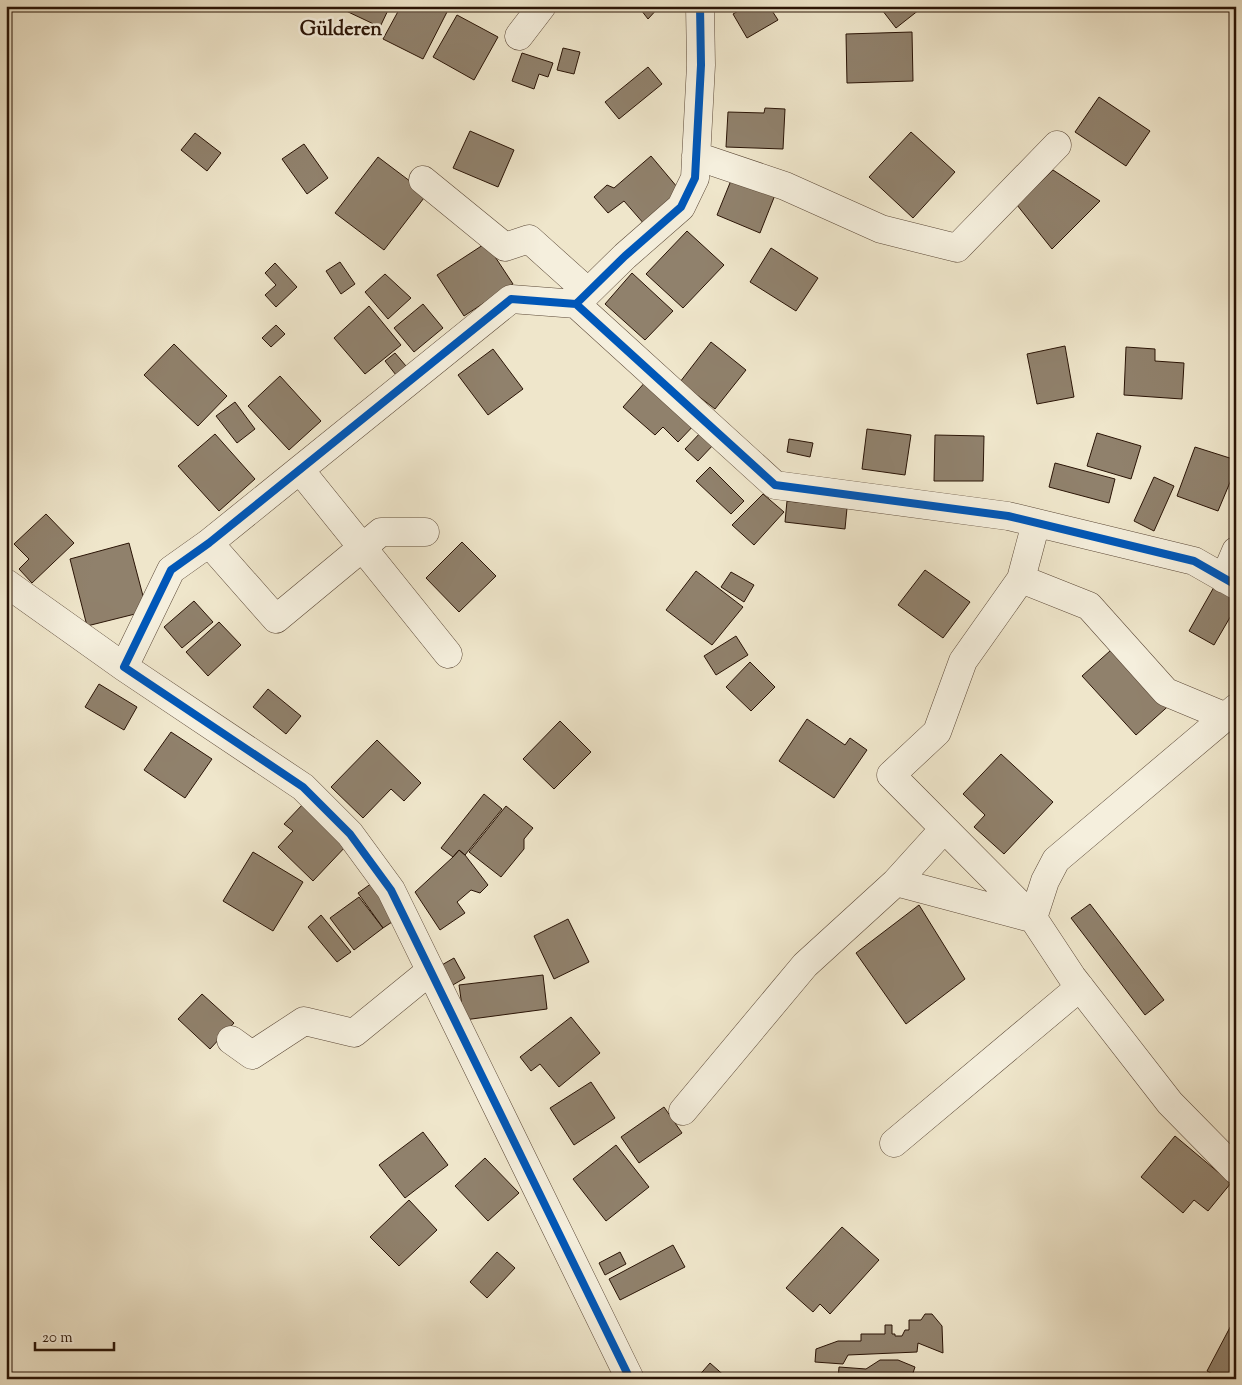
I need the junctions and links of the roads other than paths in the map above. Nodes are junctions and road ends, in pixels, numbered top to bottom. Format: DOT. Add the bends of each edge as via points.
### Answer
graph roads {
  1 [pos="542,6"];
  2 [pos="700,6"];
  3 [pos="519,36"];
  4 [pos="1057,145"];
  5 [pos="696,156"];
  6 [pos="423,180"];
  7 [pos="582,298"];
  8 [pos="300,470"];
  9 [pos="1036,523"];
  10 [pos="425,532"];
  11 [pos="209,543"];
  12 [pos="362,548"];
  13 [pos="1236,551"];
  14 [pos="1021,579"];
  15 [pos="1230,582"];
  16 [pos="6,583"];
  17 [pos="448,654"];
  18 [pos="124,667"];
  19 [pos="1231,712"];
  20 [pos="944,829"];
  21 [pos="896,882"];
  22 [pos="1033,918"];
  23 [pos="430,971"];
  24 [pos="1080,987"];
  25 [pos="231,1040"];
  26 [pos="683,1111"];
  27 [pos="894,1143"];
  28 [pos="1236,1170"];
  29 [pos="630,1379"];
  1 -- 3 [label="street"];
  2 -- 5 [label="street" via="701,65"];
  4 -- 5 [label="street" via="957,248 881,229 785,186"];
  5 -- 7 [label="street" via="695,178 681,207"];
  6 -- 7 [label="street" via="505,247 529,239"];
  7 -- 8 [label="street" via="511,299"];
  7 -- 9 [label="street" via="775,485 1008,516"];
  8 -- 11 [label="street"];
  8 -- 12 [label="street"];
  9 -- 14 [label="street"];
  9 -- 15 [label="street" via="1194,561"];
  10 -- 12 [label="street" via="381,532"];
  11 -- 12 [label="street" via="276,619"];
  11 -- 18 [label="street" via="170,570"];
  12 -- 17 [label="street"];
  13 -- 15 [label="street"];
  14 -- 19 [label="street" via="1089,606 1166,692"];
  14 -- 20 [label="street" via="963,661 937,732 891,775"];
  16 -- 18 [label="street"];
  18 -- 23 [label="street" via="303,786 350,834 391,890"];
  19 -- 22 [label="street" via="1056,860"];
  20 -- 21 [label="street"];
  20 -- 22 [label="street"];
  21 -- 22 [label="street"];
  21 -- 26 [label="street" via="806,965"];
  22 -- 24 [label="street"];
  23 -- 25 [label="street" via="354,1033 304,1021 252,1055"];
  23 -- 29 [label="street"];
  24 -- 27 [label="street"];
  24 -- 28 [label="street" via="1170,1103"];
}
